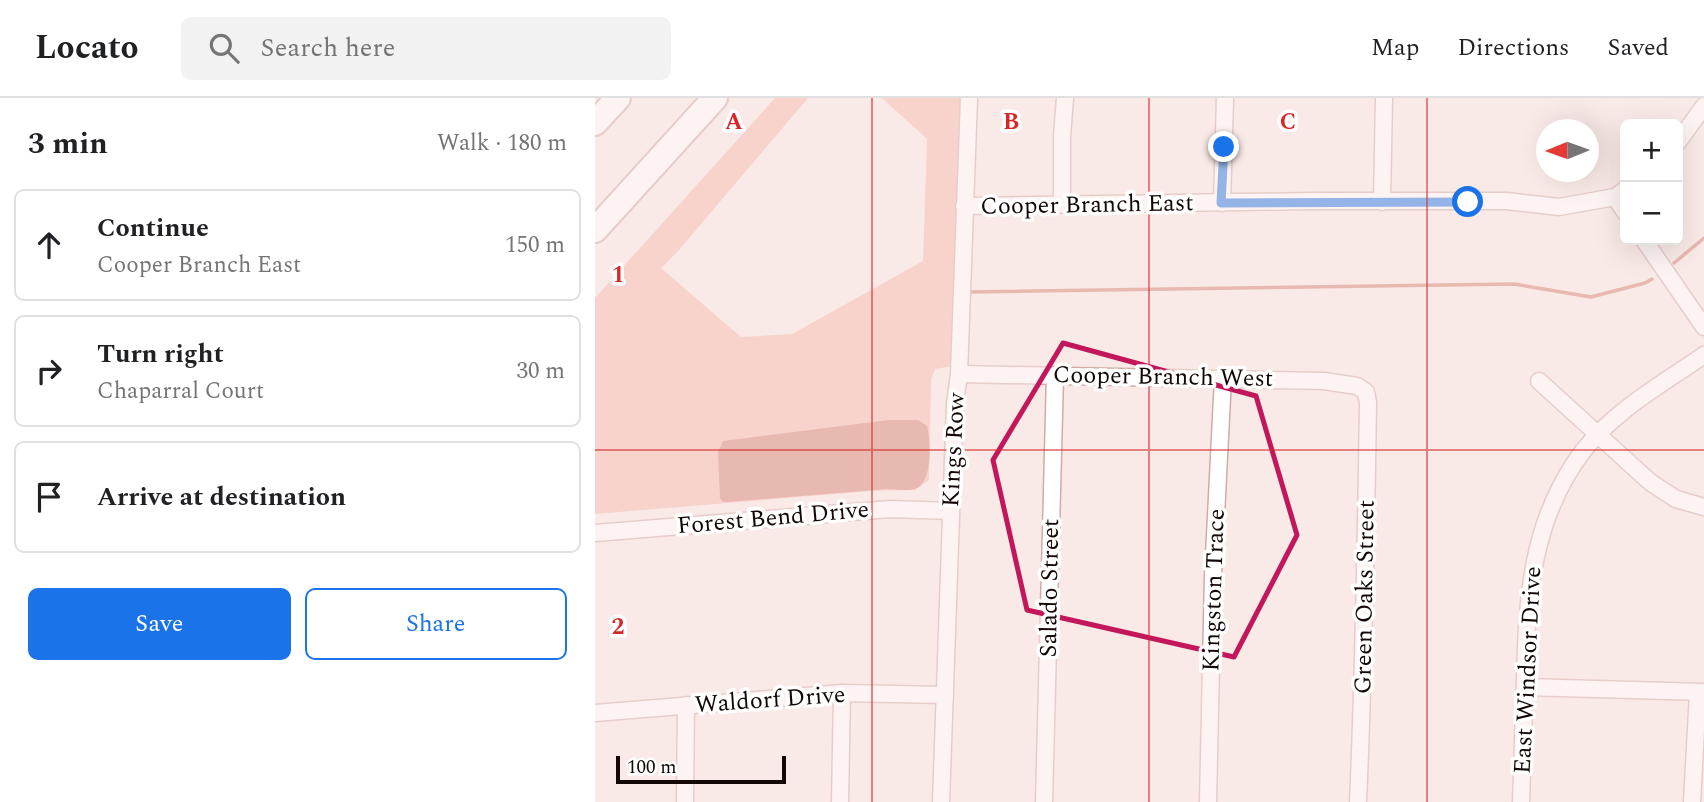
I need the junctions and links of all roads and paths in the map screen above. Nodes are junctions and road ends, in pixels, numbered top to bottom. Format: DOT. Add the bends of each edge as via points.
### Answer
graph roads {
  1 [pos="618,98"];
  2 [pos="715,98"];
  3 [pos="968,98"];
  4 [pos="1065,98"];
  5 [pos="1225,98"];
  6 [pos="1384,98"];
  7 [pos="1704,106"];
  8 [pos="595,123"];
  9 [pos="1683,135"];
  10 [pos="1620,194"];
  11 [pos="1382,202"];
  12 [pos="1221,203"];
  13 [pos="1062,204"];
  14 [pos="964,206"];
  15 [pos="595,230"];
  16 [pos="1647,245"];
  17 [pos="1704,327"];
  18 [pos="1704,355"];
  19 [pos="959,374"];
  20 [pos="1055,375"];
  21 [pos="1223,378"];
  22 [pos="1539,381"];
  23 [pos="1366,392"];
  24 [pos="1598,435"];
  25 [pos="1704,507"];
  26 [pos="951,511"];
  27 [pos="595,533"];
  28 [pos="1525,687"];
  29 [pos="1701,692"];
  30 [pos="842,693"];
  31 [pos="945,695"];
  32 [pos="686,705"];
  33 [pos="595,713"];
  34 [pos="685,802"];
  35 [pos="840,802"];
  36 [pos="941,802"];
  37 [pos="1044,802"];
  38 [pos="1208,802"];
  39 [pos="1358,802"];
  40 [pos="1521,802"];
  41 [pos="1692,802"];
  1 -- 8 [label="highway"];
  2 -- 15 [label="highway"];
  3 -- 14 [label="street, Kings Row"];
  4 -- 13 [label="street"];
  5 -- 12 [label="street"];
  6 -- 11 [label="street"];
  7 -- 9 [label="street"];
  10 -- 11 [label="street, Cooper Branch East" via="1559,207 1506,201"];
  11 -- 12 [label="street, Cooper Branch East"];
  12 -- 13 [label="street, Cooper Branch East"];
  13 -- 14 [label="street, Cooper Branch East"];
  14 -- 19 [label="street, Kings Row"];
  16 -- 17 [label="street"];
  18 -- 24 [label="street, East Windsor Drive" via="1641,398"];
  19 -- 20 [label="street, Cooper Branch West"];
  19 -- 26 [label="street, Kings Row"];
  20 -- 21 [label="street, Cooper Branch West"];
  20 -- 37 [label="street, Salado Street"];
  21 -- 23 [label="street, Cooper Branch West" via="1324,381 1357,386"];
  21 -- 38 [label="street, Kingston Trace"];
  22 -- 24 [label="street"];
  23 -- 39 [label="street, Green Oaks Street" via="1367,526"];
  24 -- 25 [label="street" via="1650,482 1677,499"];
  24 -- 28 [label="street, East Windsor Drive" via="1565,480 1535,555 1528,600"];
  26 -- 27 [label="street, Forest Bend Drive" via="890,509"];
  26 -- 31 [label="street, Kings Row"];
  28 -- 29 [label="street"];
  28 -- 40 [label="street, East Windsor Drive"];
  29 -- 41 [label="street"];
  30 -- 31 [label="street, Waldorf Drive"];
  30 -- 32 [label="street, Waldorf Drive"];
  30 -- 35 [label="street"];
  31 -- 36 [label="street, Kings Row"];
  32 -- 33 [label="street, Waldorf Drive"];
  32 -- 34 [label="street"];
}
